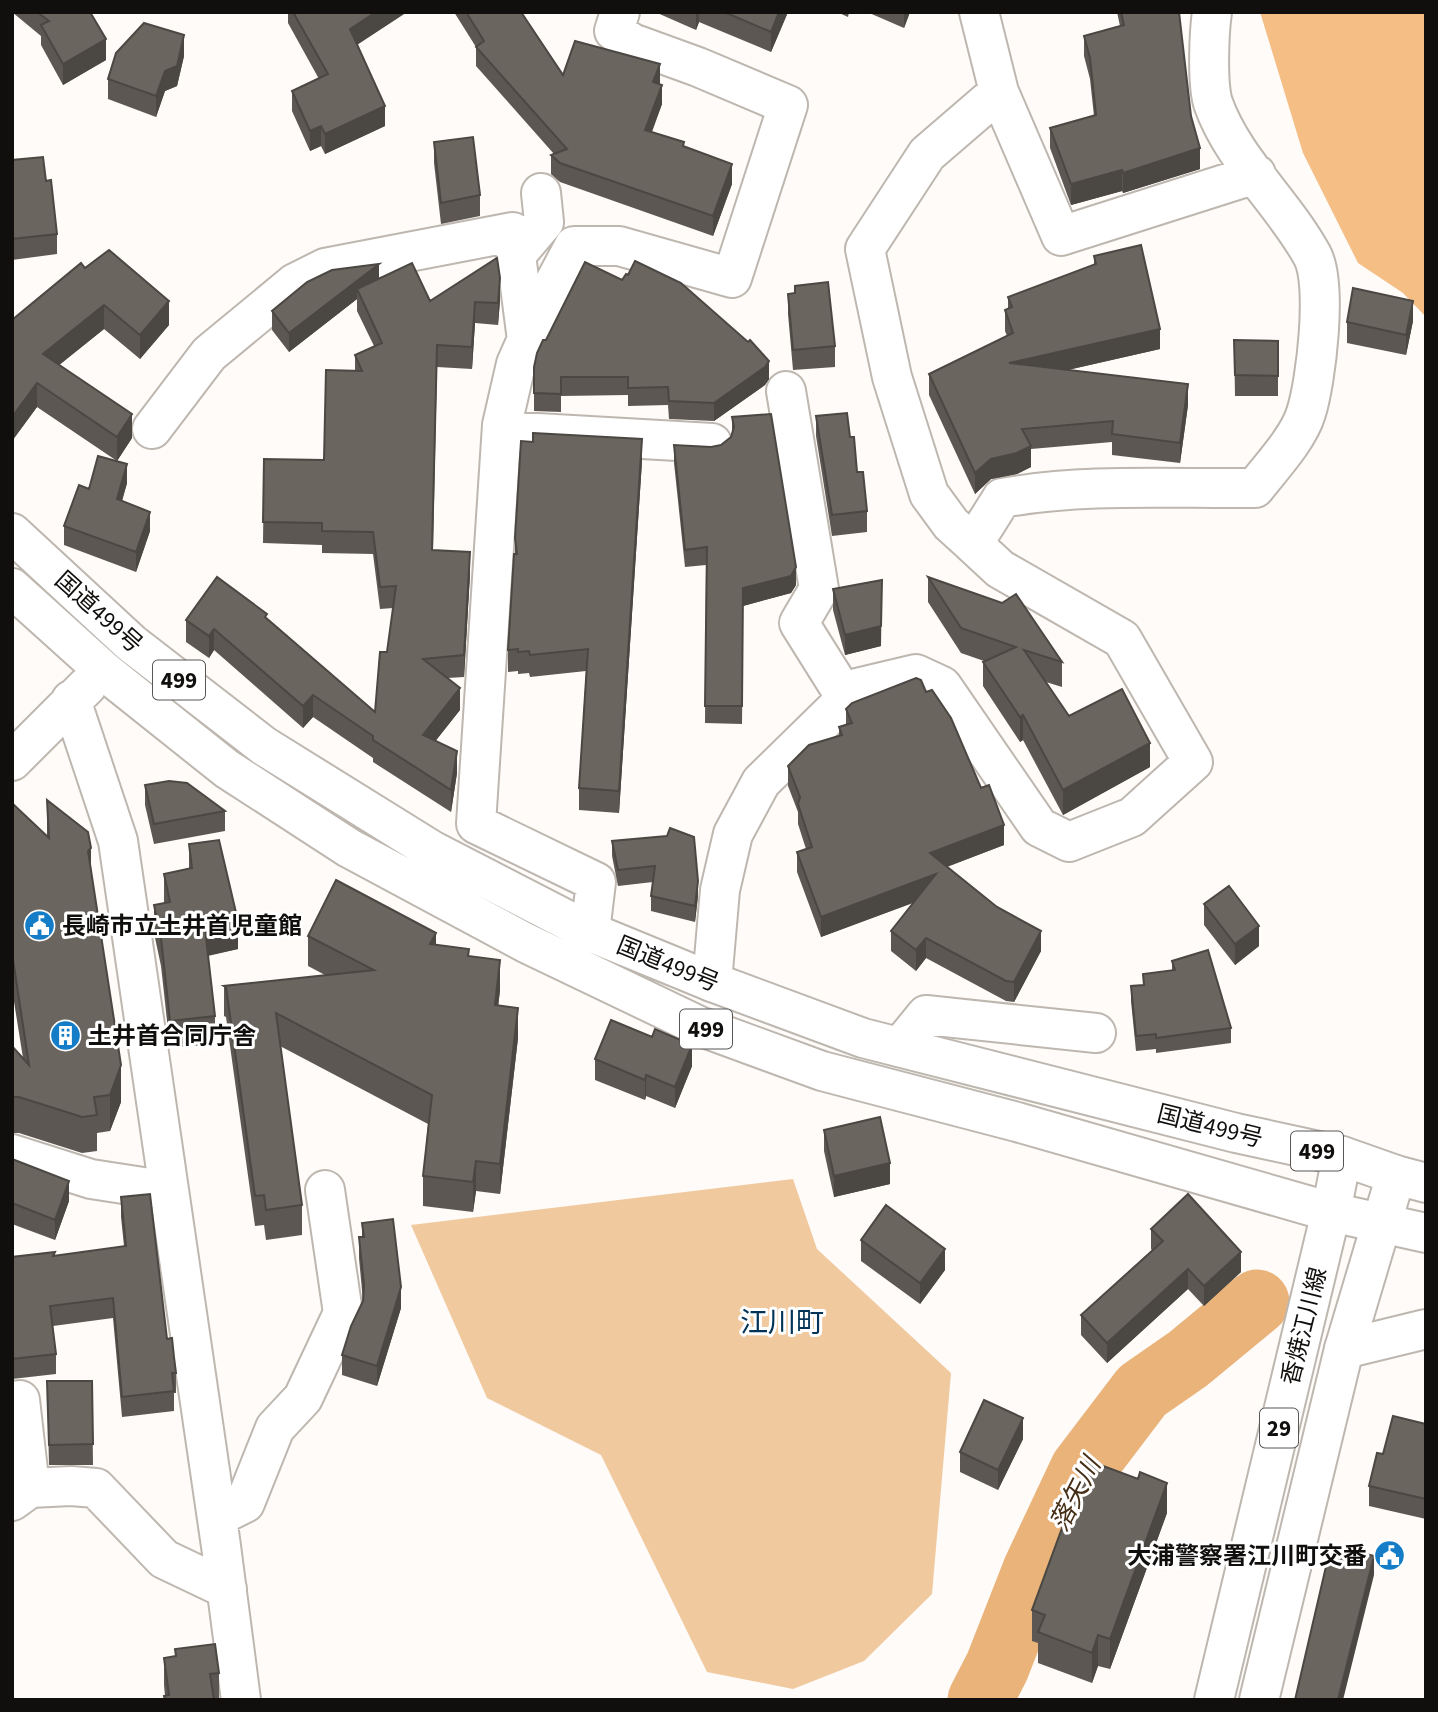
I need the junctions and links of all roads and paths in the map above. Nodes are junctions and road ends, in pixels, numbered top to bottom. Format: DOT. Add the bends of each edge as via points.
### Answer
graph roads {
  1 [pos="620,12"];
  2 [pos="979,12"];
  3 [pos="1212,12"];
  4 [pos="999,92"];
  5 [pos="1256,174"];
  6 [pos="541,193"];
  7 [pos="516,255"];
  8 [pos="527,340"];
  9 [pos="786,391"];
  10 [pos="152,429"];
  11 [pos="502,431"];
  12 [pos="712,443"];
  13 [pos="12,533"];
  14 [pos="973,544"];
  15 [pos="12,587"];
  16 [pos="131,643"];
  17 [pos="104,671"];
  18 [pos="846,698"];
  19 [pos="71,700"];
  20 [pos="12,761"];
  21 [pos="590,932"];
  22 [pos="712,982"];
  23 [pos="1096,1034"];
  24 [pos="900,1047"];
  25 [pos="12,1154"];
  26 [pos="1342,1156"];
  27 [pos="1411,1179"];
  28 [pos="325,1190"];
  29 [pos="169,1191"];
  30 [pos="1331,1212"];
  31 [pos="1380,1223"];
  32 [pos="1426,1233"];
  33 [pos="1426,1329"];
  34 [pos="1344,1349"];
  35 [pos="12,1401"];
  36 [pos="21,1495"];
  37 [pos="217,1517"];
  38 [pos="227,1589"];
  39 [pos="241,1700"];
  40 [pos="1214,1700"];
  41 [pos="1259,1700"];
  1 -- 8 [label="main road" via="614,31 632,43 788,105 732,278 619,246 574,246"];
  2 -- 4 [label="main road"];
  3 -- 5 [label="main road" via="1208,37 1213,101 1235,146"];
  4 -- 5 [label="main road" via="1061,236"];
  4 -- 14 [label="main road" via="927,154 865,249 892,377 929,494"];
  5 -- 14 [label="main road" via="1314,258 1319,289 1318,337 1306,415 1287,447 1255,488 1096,489 1002,498"];
  6 -- 7 [label="main road" via="544,222"];
  7 -- 8 [label="main road"];
  7 -- 10 [label="main road" via="513,232 325,268 295,283 209,354"];
  8 -- 11 [label="main road" via="516,364"];
  9 -- 18 [label="main road" via="819,589 799,623"];
  11 -- 12 [label="main road"];
  11 -- 21 [label="main road" via="476,824 596,882"];
  13 -- 16 [label="main road, 国道499号 / 499"];
  14 -- 18 [label="main road" via="1000,569 1122,639 1193,762 1132,817 1069,842 1039,827 942,686 915,674 857,688"];
  15 -- 17 [label="main road, 国道499号 / 499"];
  16 -- 17 [label="main road"];
  16 -- 21 [label="main road, 国道499号 / 499" via="264,746 433,851"];
  17 -- 19 [label="main road"];
  17 -- 30 [label="main road, 国道499号 / 499" via="227,769 349,848 526,943 699,1026 822,1070"];
  18 -- 22 [label="main road" via="761,782 733,834 720,890"];
  19 -- 20 [label="main road"];
  19 -- 29 [label="main road" via="118,841"];
  21 -- 22 [label="main road, 国道499号 / 499"];
  22 -- 24 [label="main road, 国道499号 / 499" via="863,1038"];
  23 -- 24 [label="main road" via="926,1015"];
  24 -- 26 [label="main road, 国道499号 / 499"];
  25 -- 29 [label="main road" via="91,1179"];
  26 -- 27 [label="main road, 国道499号 / 499"];
  26 -- 30 [label="main road, 香焼江川線 / 29"];
  27 -- 31 [label="main road, 香焼江川線 / 29"];
  28 -- 37 [label="main road" via="343,1313 303,1398 275,1428 245,1503"];
  29 -- 37 [label="main road"];
  30 -- 31 [label="main road, 国道499号 / 499"];
  30 -- 40 [label="main road, 香焼江川線 / 29"];
  31 -- 32 [label="main road, 国道499号 / 499"];
  31 -- 34 [label="main road, 香焼江川線 / 29"];
  33 -- 34 [label="main road"];
  34 -- 41 [label="main road, 香焼江川線 / 29"];
  35 -- 36 [label="main road" via="20,1400"];
  36 -- 38 [label="main road" via="71,1486 96,1488 164,1559"];
  37 -- 38 [label="main road"];
  38 -- 39 [label="main road"];
}
